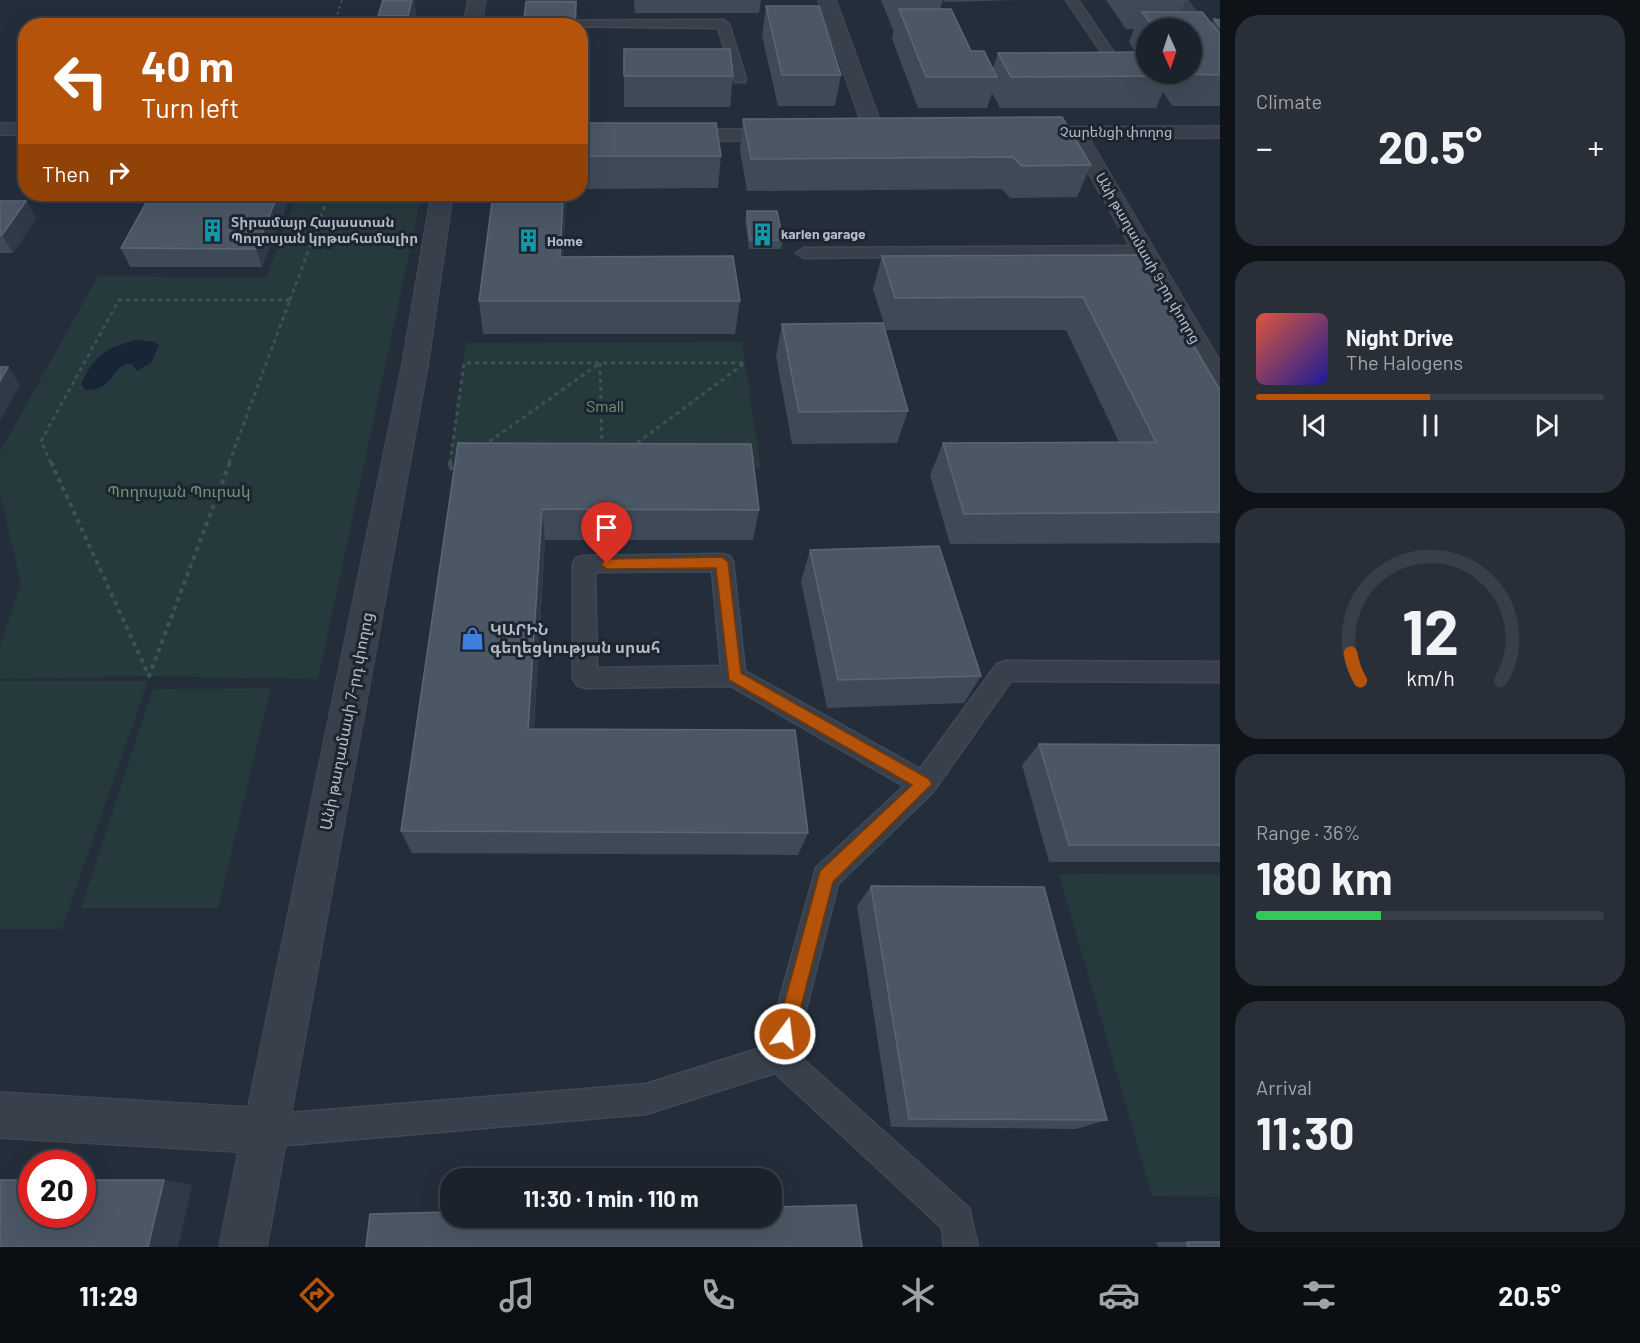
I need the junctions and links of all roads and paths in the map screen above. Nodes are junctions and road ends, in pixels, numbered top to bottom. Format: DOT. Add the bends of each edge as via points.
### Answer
graph roads {
  1 [pos="342,0"];
  2 [pos="477,0"];
  3 [pos="828,0"];
  4 [pos="1072,0"];
  5 [pos="1178,0"];
  6 [pos="336,18"];
  7 [pos="473,18"];
  8 [pos="588,25"];
  9 [pos="1218,50"];
  10 [pos="1071,60"];
  11 [pos="740,79"];
  12 [pos="0,129"];
  13 [pos="18,129"];
  14 [pos="1076,132"];
  15 [pos="1220,132"];
  16 [pos="1005,133"];
  17 [pos="851,134"];
  18 [pos="875,134"];
  19 [pos="898,134"];
  20 [pos="588,135"];
  21 [pos="804,135"];
  22 [pos="326,201"];
  23 [pos="441,201"];
  24 [pos="1144,251"];
  25 [pos="804,253"];
  26 [pos="290,300"];
  27 [pos="600,363"];
  28 [pos="1220,384"];
  29 [pos="631,448"];
  30 [pos="477,450"];
  31 [pos="602,457"];
  32 [pos="459,463"];
  33 [pos="1220,672"];
  34 [pos="734,676"];
  35 [pos="924,784"];
  36 [pos="779,1057"];
  37 [pos="0,1115"];
  38 [pos="265,1131"];
  39 [pos="243,1247"];
  40 [pos="961,1247"];
  1 -- 6 [label="path"];
  2 -- 7 [label="street"];
  3 -- 18 [label="street"];
  4 -- 10 [label="lane" via="1108,53 1105,60"];
  5 -- 9 [label="street"];
  8 -- 11 [label="lane" via="723,24"];
  12 -- 13 [label="street"];
  14 -- 15 [label="street, Չարենցի փողոց"];
  14 -- 16 [label="street, Չարենցի փողոց"];
  14 -- 24 [label="street, Անի թաղամասի 9-րդ փողոց"];
  17 -- 18 [label="street"];
  18 -- 19 [label="street"];
  20 -- 21 [label="street"];
  22 -- 26 [label="path"];
  23 -- 38 [label="street, Անի թաղամասի 7-րդ փողոց" via="415,365"];
  24 -- 25 [label="lane"];
  24 -- 28 [label="street, Անի թաղամասի 9-րդ փողոց"];
  26 -- 26 [label="path" via="239,437 149,676 41,441 119,300"];
  27 -- 29 [label="path" via="745,363"];
  27 -- 30 [label="path"];
  27 -- 31 [label="path"];
  27 -- 32 [label="path" via="464,363 449,470"];
  33 -- 35 [label="lane" via="1005,672"];
  34 -- 34 [label="lane" via="722,562 584,564 585,678"];
  34 -- 35 [label="lane"];
  35 -- 36 [label="lane" via="826,877"];
  36 -- 38 [label="lane" via="646,1099"];
  36 -- 40 [label="lane" via="957,1220"];
  37 -- 38 [label="street"];
  38 -- 39 [label="street, Անի թաղամասի 7-րդ փողոց"];
}
